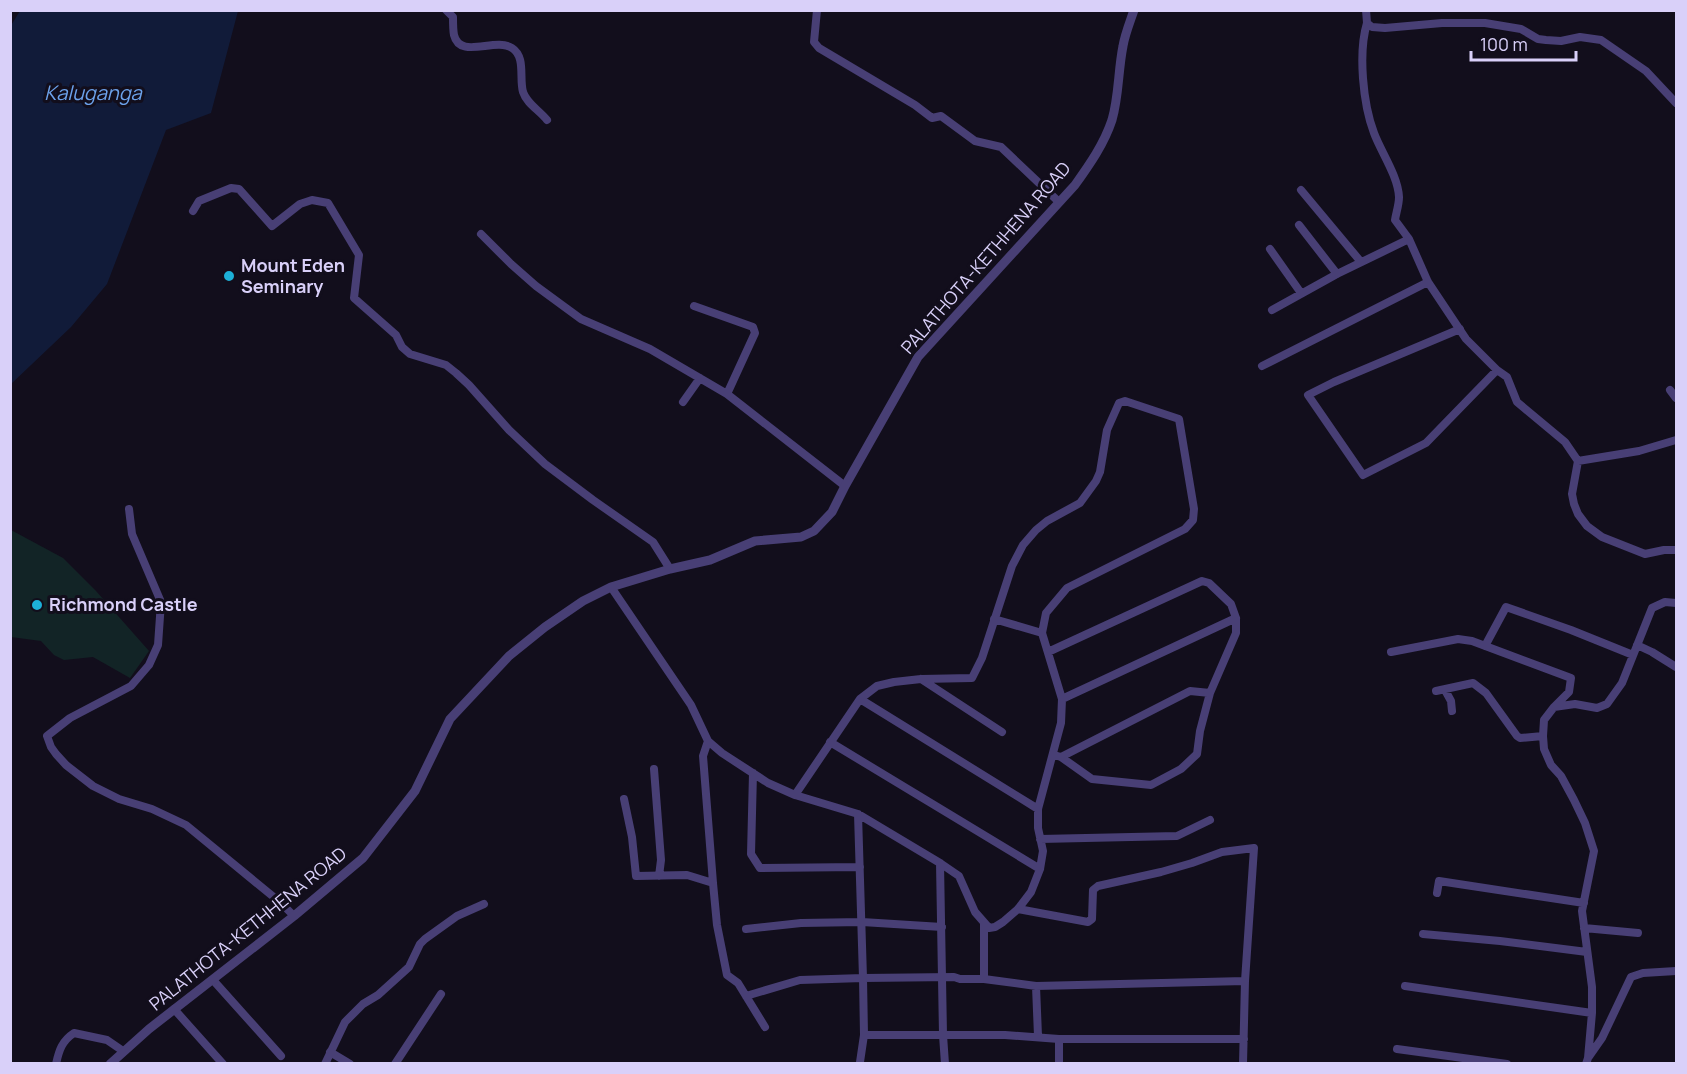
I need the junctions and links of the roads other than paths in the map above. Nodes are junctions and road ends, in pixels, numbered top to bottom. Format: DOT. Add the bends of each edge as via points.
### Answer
graph roads {
  1 [pos="446,10"];
  2 [pos="817,10"];
  3 [pos="1134,10"];
  4 [pos="1366,10"];
  5 [pos="1367,23"];
  6 [pos="1677,103"];
  7 [pos="547,120"];
  8 [pos="1301,190"];
  9 [pos="1059,202"];
  10 [pos="193,211"];
  11 [pos="1299,225"];
  12 [pos="481,234"];
  13 [pos="1409,239"];
  14 [pos="1270,249"];
  15 [pos="1361,262"];
  16 [pos="1337,274"];
  17 [pos="1428,282"];
  18 [pos="1301,293"];
  19 [pos="694,306"];
  20 [pos="1272,310"];
  21 [pos="1460,329"];
  22 [pos="1262,366"];
  23 [pos="1497,370"];
  24 [pos="700,378"];
  25 [pos="1670,390"];
  26 [pos="726,394"];
  27 [pos="1677,398"];
  28 [pos="683,402"];
  29 [pos="1677,440"];
  30 [pos="1578,461"];
  31 [pos="845,486"];
  32 [pos="129,509"];
  33 [pos="1677,550"];
  34 [pos="670,569"];
  35 [pos="611,587"];
  36 [pos="1677,603"];
  37 [pos="1236,618"];
  38 [pos="994,619"];
  39 [pos="1042,633"];
  40 [pos="1637,645"];
  41 [pos="1485,646"];
  42 [pos="1048,652"];
  43 [pos="1391,652"];
  44 [pos="1633,655"];
  45 [pos="1677,668"];
  46 [pos="921,679"];
  47 [pos="1445,690"];
  48 [pos="1436,691"];
  49 [pos="1210,693"];
  50 [pos="860,699"];
  51 [pos="1062,699"];
  52 [pos="1554,706"];
  53 [pos="1452,711"];
  54 [pos="1002,732"];
  55 [pos="1543,736"];
  56 [pos="708,741"];
  57 [pos="830,742"];
  58 [pos="1057,756"];
  59 [pos="654,769"];
  60 [pos="753,773"];
  61 [pos="795,795"];
  62 [pos="624,799"];
  63 [pos="1038,809"];
  64 [pos="858,814"];
  65 [pos="1210,820"];
  66 [pos="1040,839"];
  67 [pos="940,863"];
  68 [pos="860,867"];
  69 [pos="1040,869"];
  70 [pos="659,876"];
  71 [pos="712,883"];
  72 [pos="1437,893"];
  73 [pos="1584,903"];
  74 [pos="484,904"];
  75 [pos="1018,909"];
  76 [pos="294,916"];
  77 [pos="862,922"];
  78 [pos="984,923"];
  79 [pos="942,927"];
  80 [pos="1584,928"];
  81 [pos="746,929"];
  82 [pos="1638,933"];
  83 [pos="1423,934"];
  84 [pos="1587,952"];
  85 [pos="1677,971"];
  86 [pos="863,978"];
  87 [pos="943,978"];
  88 [pos="984,979"];
  89 [pos="213,980"];
  90 [pos="1245,981"];
  91 [pos="1036,986"];
  92 [pos="1405,986"];
  93 [pos="441,994"];
  94 [pos="746,996"];
  95 [pos="174,1009"];
  96 [pos="1592,1012"];
  97 [pos="765,1027"];
  98 [pos="864,1035"];
  99 [pos="944,1035"];
  100 [pos="1038,1036"];
  101 [pos="1059,1039"];
  102 [pos="1244,1039"];
  103 [pos="1396,1048"];
  104 [pos="123,1051"];
  105 [pos="330,1052"];
  106 [pos="281,1056"];
  107 [pos="1587,1061"];
  108 [pos="860,1062"];
  109 [pos="56,1064"];
  110 [pos="110,1064"];
  111 [pos="223,1064"];
  112 [pos="325,1064"];
  113 [pos="350,1064"];
  114 [pos="395,1064"];
  115 [pos="945,1064"];
  116 [pos="1059,1064"];
  117 [pos="1243,1064"];
  118 [pos="1507,1064"];
  1 -- 7 [label="street" via="453,17 455,37 462,46 500,44 515,51 520,59 524,94"];
  2 -- 9 [label="street" via="814,42 819,48 932,118 941,116 975,141 1001,147"];
  3 -- 9 [label="street, PALATHOTA-KETHHENA ROAD" via="1123,45 1111,121 1090,164"];
  4 -- 5 [label="street"];
  5 -- 6 [label="street" via="1385,28 1485,23 1521,29 1538,39 1601,40 1646,70"];
  5 -- 13 [label="street" via="1361,62 1368,114 1396,182 1399,198 1395,220"];
  8 -- 15 [label="street"];
  9 -- 31 [label="street, PALATHOTA-KETHHENA ROAD" via="918,357"];
  10 -- 34 [label="street" via="199,201 231,188 239,189 272,226 300,204 312,200 327,203 359,255 354,298 396,335 410,354 446,365 456,373 544,464 653,542"];
  11 -- 16 [label="street"];
  12 -- 24 [label="street" via="536,286 581,319 650,349"];
  13 -- 15 [label="street"];
  13 -- 17 [label="street"];
  14 -- 18 [label="street"];
  15 -- 16 [label="street"];
  16 -- 18 [label="street"];
  17 -- 21 [label="street"];
  17 -- 22 [label="street"];
  18 -- 20 [label="street"];
  19 -- 26 [label="street" via="753,327 755,333"];
  21 -- 23 [label="street"];
  21 -- 23 [label="street" via="1308,395 1363,475 1426,442"];
  23 -- 30 [label="street" via="1507,377 1517,402 1565,442"];
  24 -- 26 [label="street"];
  24 -- 28 [label="street"];
  25 -- 27 [label="street"];
  26 -- 31 [label="street"];
  29 -- 30 [label="street"];
  30 -- 33 [label="street" via="1572,494 1578,514 1587,526 1602,537 1645,554"];
  31 -- 34 [label="street, PALATHOTA-KETHHENA ROAD" via="832,512 814,531 801,537 755,541 710,560"];
  32 -- 76 [label="street" via="132,534 161,602 158,645 149,665 130,686 70,718 47,736 51,747 93,786 186,825"];
  34 -- 35 [label="street, PALATHOTA-KETHHENA ROAD"];
  35 -- 56 [label="street" via="691,705"];
  35 -- 76 [label="street, PALATHOTA-KETHHENA ROAD" via="544,627 509,656 450,719 415,791 363,858"];
  36 -- 40 [label="street" via="1665,602 1652,608"];
  37 -- 42 [label="street" via="1231,604 1202,581"];
  37 -- 49 [label="street" via="1236,633"];
  37 -- 51 [label="street"];
  38 -- 39 [label="street"];
  38 -- 39 [label="street" via="1023,545 1047,521 1080,503 1096,481 1107,430 1119,403 1125,401 1179,419 1193,520 1185,529 1067,588 1046,612"];
  38 -- 46 [label="street" via="972,678"];
  39 -- 42 [label="street"];
  40 -- 44 [label="street"];
  40 -- 45 [label="street"];
  41 -- 43 [label="street" via="1458,639"];
  41 -- 44 [label="street" via="1506,607"];
  41 -- 52 [label="street" via="1571,678 1569,692"];
  42 -- 51 [label="street"];
  44 -- 52 [label="street" via="1622,683 1607,704 1597,708"];
  46 -- 50 [label="street" via="877,686"];
  46 -- 54 [label="street"];
  47 -- 48 [label="street"];
  47 -- 53 [label="street"];
  47 -- 55 [label="street" via="1473,683 1486,693 1517,736"];
  49 -- 58 [label="street" via="1190,691"];
  49 -- 58 [label="street" via="1197,754 1151,785 1092,779"];
  50 -- 57 [label="street"];
  50 -- 63 [label="street"];
  51 -- 58 [label="street"];
  52 -- 55 [label="street" via="1544,720"];
  55 -- 73 [label="street" via="1551,765 1575,800 1594,851"];
  56 -- 60 [label="street"];
  56 -- 71 [label="street" via="703,756"];
  57 -- 61 [label="street"];
  57 -- 69 [label="street"];
  58 -- 63 [label="street"];
  59 -- 70 [label="street"];
  60 -- 61 [label="street"];
  60 -- 68 [label="street" via="752,854 760,868"];
  61 -- 64 [label="street"];
  62 -- 70 [label="street" via="636,876"];
  63 -- 66 [label="street"];
  64 -- 67 [label="street"];
  64 -- 68 [label="street"];
  65 -- 66 [label="street" via="1177,836"];
  66 -- 69 [label="street"];
  67 -- 78 [label="street" via="959,876"];
  67 -- 79 [label="street"];
  68 -- 77 [label="street"];
  69 -- 75 [label="street"];
  70 -- 71 [label="street" via="687,876"];
  71 -- 94 [label="street" via="727,975"];
  72 -- 73 [label="street" via="1439,881"];
  73 -- 80 [label="street"];
  74 -- 105 [label="street" via="457,916 425,939 409,968 345,1022"];
  75 -- 78 [label="street" via="995,927"];
  75 -- 90 [label="street" via="1088,922 1092,919 1093,890 1098,886 1222,852 1254,848"];
  76 -- 89 [label="street, PALATHOTA-KETHHENA ROAD"];
  77 -- 79 [label="street"];
  77 -- 81 [label="street"];
  77 -- 86 [label="street"];
  78 -- 88 [label="street"];
  79 -- 87 [label="street"];
  80 -- 82 [label="street"];
  80 -- 84 [label="street"];
  83 -- 84 [label="street"];
  84 -- 96 [label="street"];
  85 -- 107 [label="street" via="1631,977"];
  86 -- 87 [label="street"];
  86 -- 94 [label="street" via="800,980"];
  86 -- 98 [label="street"];
  87 -- 88 [label="street"];
  87 -- 99 [label="street"];
  88 -- 91 [label="street"];
  89 -- 95 [label="street, PALATHOTA-KETHHENA ROAD"];
  89 -- 106 [label="street"];
  90 -- 91 [label="street"];
  90 -- 102 [label="street"];
  91 -- 100 [label="street"];
  92 -- 96 [label="street"];
  93 -- 114 [label="street"];
  94 -- 97 [label="street"];
  95 -- 104 [label="street, PALATHOTA-KETHHENA ROAD"];
  95 -- 111 [label="street"];
  96 -- 107 [label="street"];
  98 -- 99 [label="street"];
  98 -- 108 [label="street"];
  99 -- 100 [label="street"];
  99 -- 115 [label="street"];
  100 -- 101 [label="street"];
  101 -- 102 [label="street"];
  101 -- 116 [label="street"];
  102 -- 117 [label="street"];
  103 -- 118 [label="street"];
  104 -- 109 [label="street" via="106,1040 74,1033 65,1039"];
  104 -- 110 [label="street, PALATHOTA-KETHHENA ROAD"];
  105 -- 112 [label="street"];
  105 -- 113 [label="street"];
}
